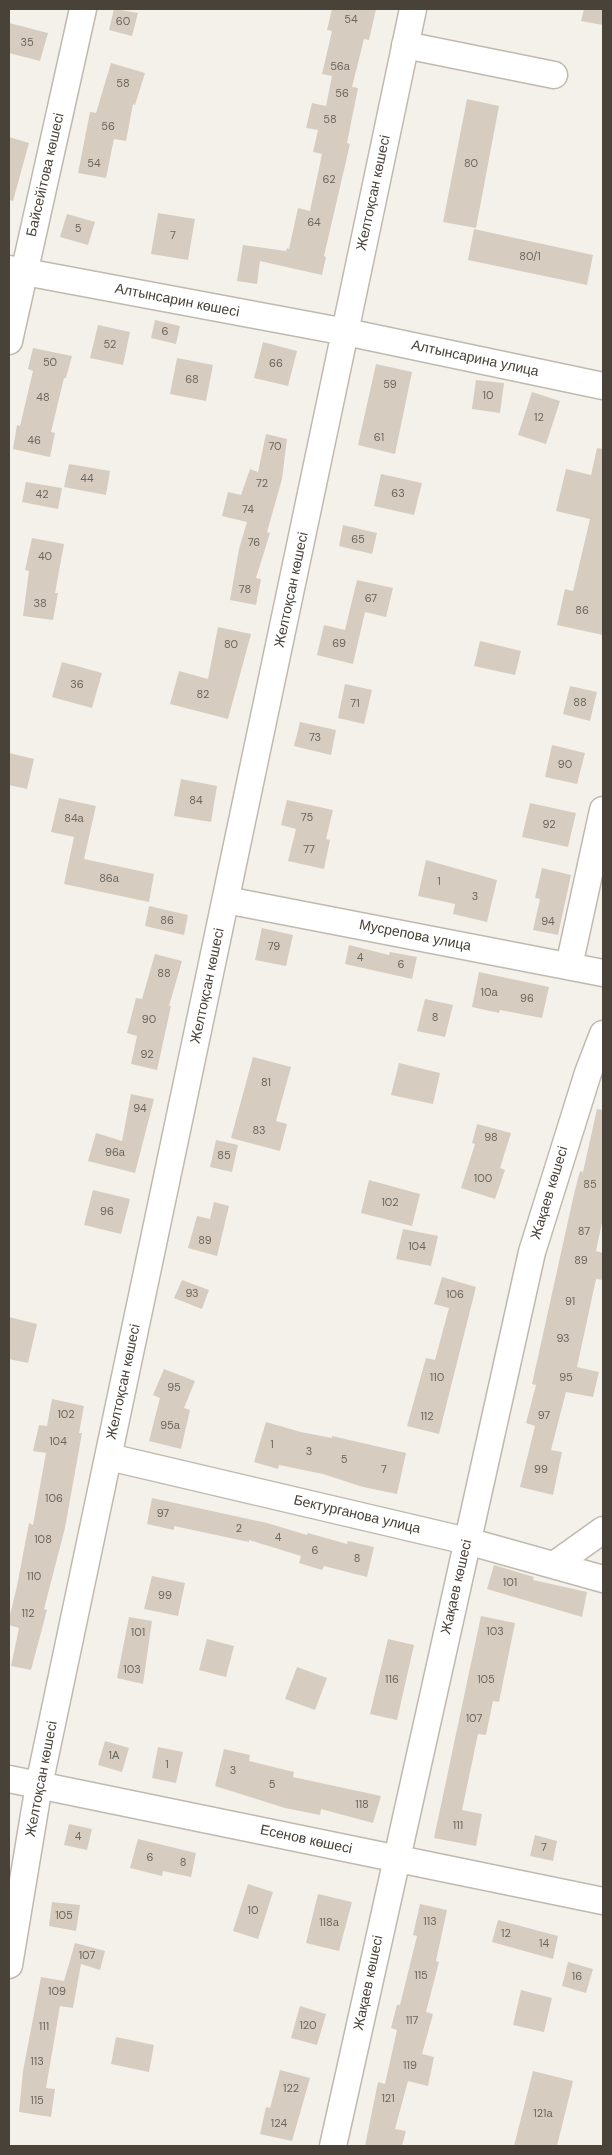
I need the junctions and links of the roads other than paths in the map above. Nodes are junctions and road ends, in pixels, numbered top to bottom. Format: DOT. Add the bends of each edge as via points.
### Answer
graph roads {
  1 [pos="83,9"];
  2 [pos="413,9"];
  3 [pos="405,45"];
  4 [pos="554,76"];
  5 [pos="17,270"];
  6 [pos="346,332"];
  7 [pos="9,341"];
  8 [pos="603,386"];
  9 [pos="603,810"];
  10 [pos="226,900"];
  11 [pos="569,966"];
  12 [pos="603,973"];
  13 [pos="603,1034"];
  14 [pos="109,1457"];
  15 [pos="603,1530"];
  16 [pos="467,1541"];
  17 [pos="554,1565"];
  18 [pos="603,1579"];
  19 [pos="9,1780"];
  20 [pos="39,1785"];
  21 [pos="396,1858"];
  22 [pos="603,1902"];
  23 [pos="9,1965"];
  24 [pos="333,2146"];
  1 -- 5 [label="street, Байсейітова көшесі"];
  2 -- 3 [label="street, Желтоқсан көшесі"];
  3 -- 4 [label="street"];
  3 -- 6 [label="street, Желтоқсан көшесі"];
  5 -- 6 [label="street, Алтынсарин көшесі"];
  5 -- 7 [label="street, Байсейітова көшесі"];
  6 -- 8 [label="street, Алтынсарина улица"];
  6 -- 10 [label="street, Желтоқсан көшесі"];
  9 -- 11 [label="street"];
  10 -- 11 [label="street, Мусрепова улица"];
  10 -- 14 [label="street, Желтоқсан көшесі"];
  11 -- 12 [label="street, Мусрепова улица"];
  13 -- 16 [label="street, Жақаев көшесі" via="532,1252"];
  14 -- 16 [label="street, Бектурганова улица"];
  14 -- 20 [label="street, Желтоқсан көшесі"];
  15 -- 17 [label="street"];
  16 -- 17 [label="street, Бектурганова улица"];
  16 -- 21 [label="street, Жақаев көшесі"];
  17 -- 18 [label="street, Бектурганова улица"];
  19 -- 20 [label="street, Есенов көшесі"];
  20 -- 21 [label="street, Есенов көшесі"];
  20 -- 23 [label="street, Желтоқсан көшесі"];
  21 -- 22 [label="street, Есенов көшесі"];
  21 -- 24 [label="street, Жақаев көшесі"];
}
